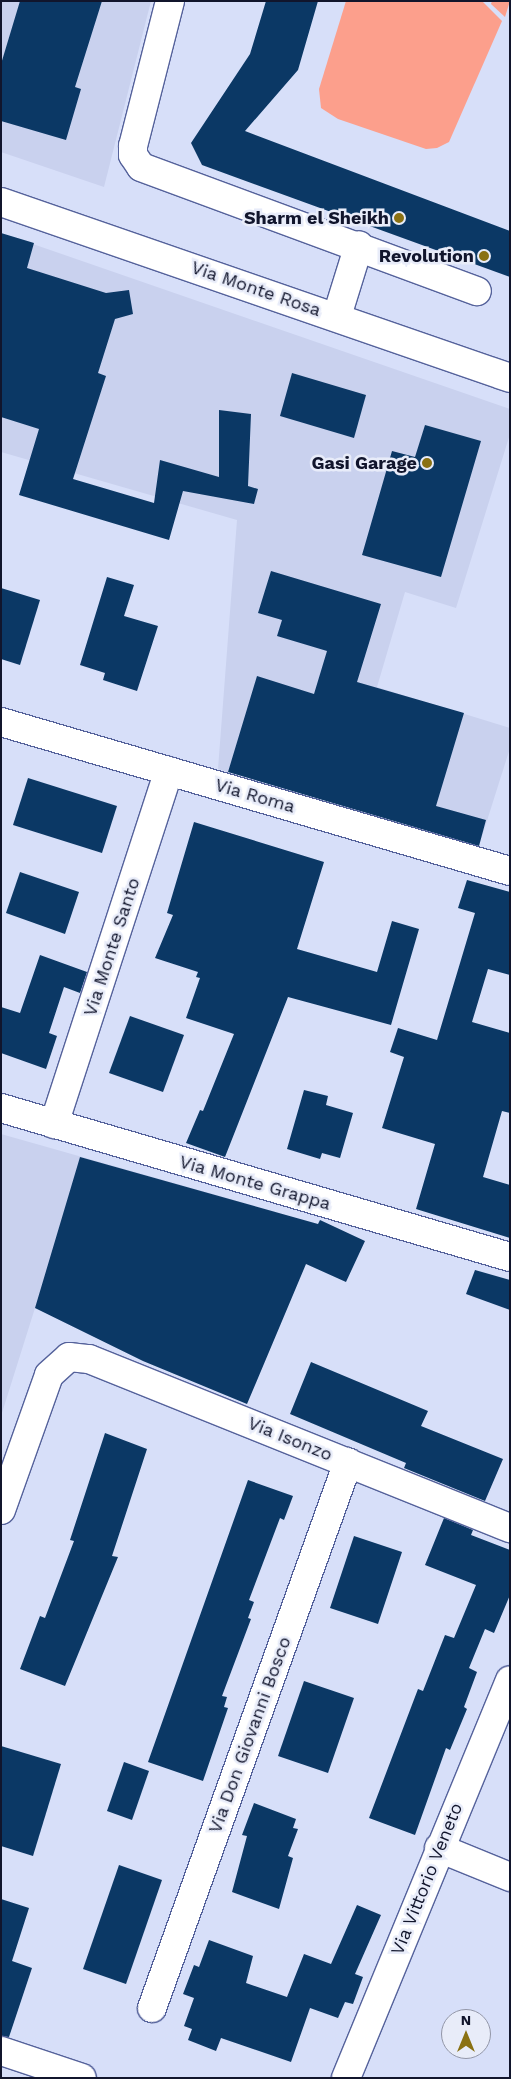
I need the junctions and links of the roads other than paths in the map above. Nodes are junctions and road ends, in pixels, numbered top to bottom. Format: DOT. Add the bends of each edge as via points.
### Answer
graph roads {
  1 [pos="170,1"];
  2 [pos="1,202"];
  3 [pos="360,246"];
  4 [pos="477,291"];
  5 [pos="336,316"];
  6 [pos="510,378"];
  7 [pos="1,722"];
  8 [pos="169,771"];
  9 [pos="510,871"];
  10 [pos="1,1108"];
  11 [pos="54,1124"];
  12 [pos="510,1257"];
  13 [pos="348,1462"];
  14 [pos="1,1510"];
  15 [pos="510,1528"];
  16 [pos="510,1680"];
  17 [pos="439,1848"];
  18 [pos="510,1877"];
  19 [pos="152,2008"];
  20 [pos="1,2052"];
  21 [pos="82,2078"];
  22 [pos="346,2078"];
  1 -- 3 [label="street" via="133,146 133,155 141,167"];
  2 -- 5 [label="street, Via Monte Rosa"];
  3 -- 4 [label="street"];
  3 -- 5 [label="street"];
  5 -- 6 [label="street, Via Monte Rosa"];
  7 -- 8 [label="street, Via Roma"];
  8 -- 9 [label="street, Via Roma"];
  8 -- 11 [label="street, Via Monte Santo"];
  10 -- 11 [label="street, Via Monte Grappa"];
  11 -- 12 [label="street, Via Monte Grappa"];
  13 -- 14 [label="street, Via Isonzo" via="90,1358 68,1357 49,1375"];
  13 -- 15 [label="street, Via Isonzo"];
  13 -- 19 [label="street, Via Don Giovanni Bosco"];
  16 -- 17 [label="street, Via Vittorio Veneto"];
  17 -- 18 [label="street"];
  17 -- 22 [label="street, Via Vittorio Veneto"];
  20 -- 21 [label="street"];
}
